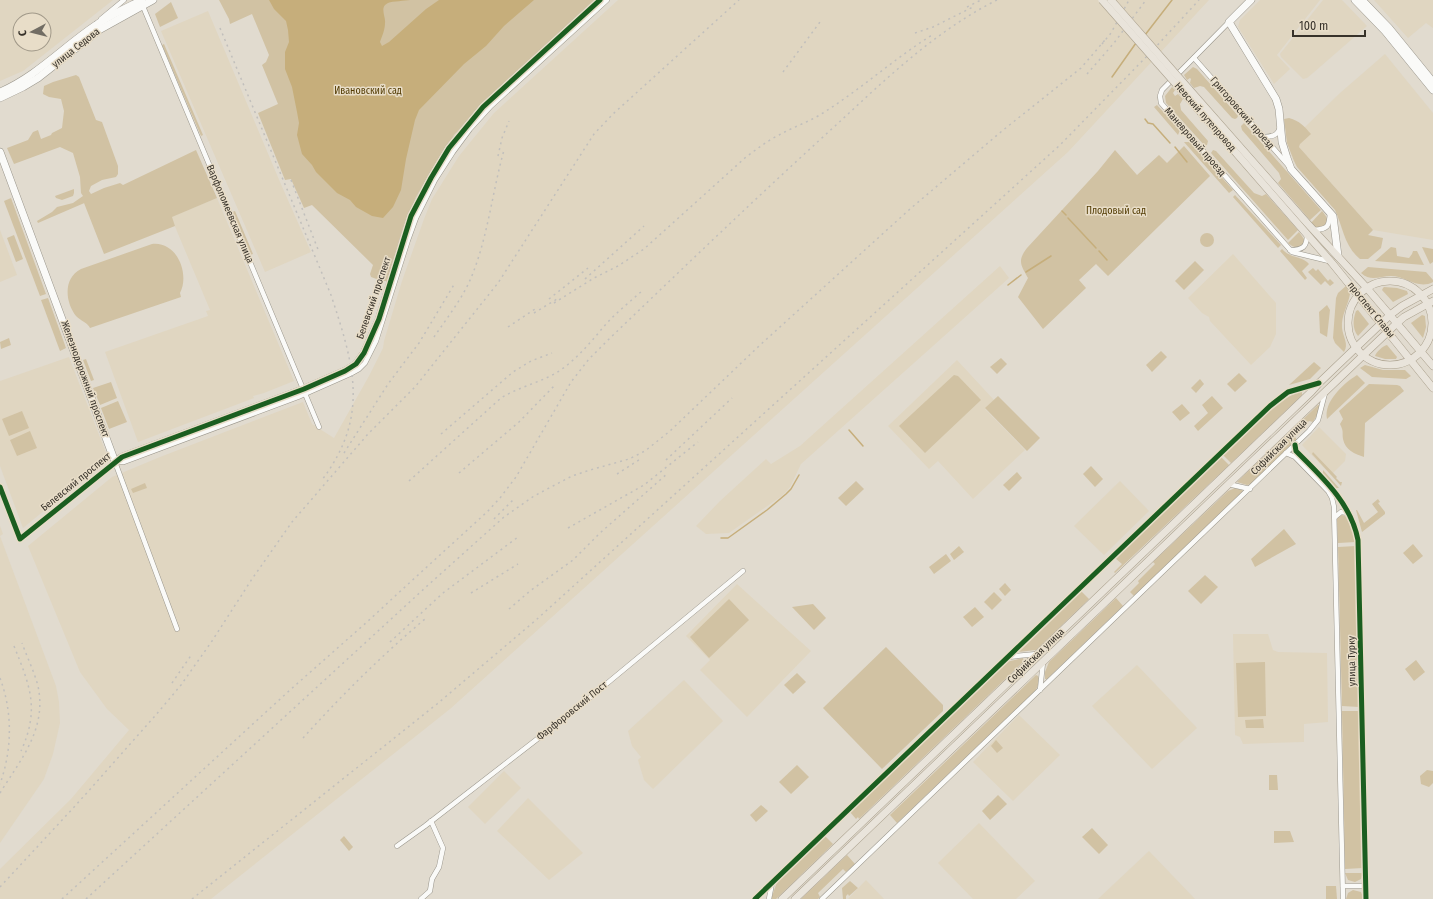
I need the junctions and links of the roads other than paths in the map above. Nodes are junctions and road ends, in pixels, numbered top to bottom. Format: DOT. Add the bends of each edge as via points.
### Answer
graph roads {
  1 [pos="124,0"];
  2 [pos="154,0"];
  3 [pos="600,0"];
  4 [pos="607,0"];
  5 [pos="1102,0"];
  6 [pos="1111,0"];
  7 [pos="1251,0"];
  8 [pos="1355,0"];
  9 [pos="1362,0"];
  10 [pos="141,2"];
  11 [pos="1229,22"];
  12 [pos="96,25"];
  13 [pos="1194,58"];
  14 [pos="1433,82"];
  15 [pos="1186,90"];
  16 [pos="1433,90"];
  17 [pos="0,92"];
  18 [pos="0,98"];
  19 [pos="1280,126"];
  20 [pos="1263,137"];
  21 [pos="0,152"];
  22 [pos="1291,169"];
  23 [pos="1330,214"];
  24 [pos="1311,232"];
  25 [pos="1290,250"];
  26 [pos="1338,256"];
  27 [pos="1332,263"];
  28 [pos="1366,288"];
  29 [pos="1433,289"];
  30 [pos="1358,296"];
  31 [pos="1422,296"];
  32 [pos="1430,303"];
  33 [pos="1390,315"];
  34 [pos="1397,323"];
  35 [pos="1381,324"];
  36 [pos="1388,332"];
  37 [pos="1356,347"];
  38 [pos="1421,352"];
  39 [pos="1364,356"];
  40 [pos="1410,360"];
  41 [pos="1433,366"];
  42 [pos="1319,383"];
  43 [pos="1433,388"];
  44 [pos="305,392"];
  45 [pos="1325,393"];
  46 [pos="319,427"];
  47 [pos="1295,445"];
  48 [pos="1286,453"];
  49 [pos="115,462"];
  50 [pos="1228,484"];
  51 [pos="0,487"];
  52 [pos="1250,489"];
  53 [pos="1349,513"];
  54 [pos="1335,517"];
  55 [pos="743,571"];
  56 [pos="1073,620"];
  57 [pos="1079,627"];
  58 [pos="177,629"];
  59 [pos="1039,654"];
  60 [pos="1008,658"];
  61 [pos="1043,661"];
  62 [pos="1040,690"];
  63 [pos="431,821"];
  64 [pos="396,846"];
  65 [pos="772,883"];
  66 [pos="1343,886"];
  67 [pos="1366,886"];
  68 [pos="421,899"];
  69 [pos="755,899"];
  70 [pos="769,899"];
  71 [pos="782,899"];
  72 [pos="795,899"];
  73 [pos="822,899"];
  74 [pos="1343,899"];
  75 [pos="1366,899"];
  1 -- 12 [label="street"];
  2 -- 10 [label="street, улица Седова"];
  3 -- 44 [label="street, Белевский проспект" via="492,98 456,139 411,216 379,319 364,353 350,368"];
  4 -- 44 [label="street, Белевский проспект" via="491,106 460,143 416,218 379,334 363,366"];
  5 -- 15 [label="main road, Невский путепровод, bridge"];
  6 -- 15 [label="main road, Невский путепровод, bridge"];
  7 -- 11 [label="street, Маневровый проезд"];
  8 -- 16 [label="street" via="1385,31"];
  9 -- 14 [label="street" via="1389,28"];
  10 -- 12 [label="street, улица Седова"];
  10 -- 18 [label="street, улица Седова" via="99,30 33,81"];
  10 -- 44 [label="street, Варфоломеевская улица"];
  11 -- 13 [label="street, Маневровый проезд"];
  11 -- 19 [label="street, Григоровский проезд" via="1274,94"];
  12 -- 17 [label="street, улица Седова" via="35,73"];
  13 -- 20 [label="street, Григоровский проезд"];
  13 -- 25 [label="street, Маневровый проезд" via="1162,90 1161,103"];
  15 -- 24 [label="main road, Невский путепровод"];
  19 -- 20 [label="street" via="1275,135"];
  19 -- 22 [label="street, Григоровский проезд" via="1284,150"];
  20 -- 22 [label="street, Григоровский проезд"];
  21 -- 49 [label="street, Железнодорожный проспект"];
  22 -- 23 [label="street, Григоровский проезд"];
  23 -- 24 [label="street" via="1327,227"];
  23 -- 26 [label="street, Григоровский проезд" via="1334,220"];
  24 -- 25 [label="street" via="1304,246 1299,250"];
  24 -- 26 [label="main road, проспект Славы"];
  24 -- 27 [label="main road, проспект Славы"];
  25 -- 27 [label="street"];
  26 -- 28 [label="main road, проспект Славы"];
  27 -- 30 [label="main road, проспект Славы"];
  28 -- 30 [label="main road"];
  28 -- 31 [label="main road" via="1385,282 1398,283"];
  28 -- 33 [label="main road, проспект Славы"];
  29 -- 31 [label="main road, Софийская улица"];
  30 -- 35 [label="main road, проспект Славы"];
  30 -- 37 [label="main road" via="1351,309 1348,325"];
  31 -- 32 [label="main road"];
  31 -- 33 [label="main road, Софийская улица"];
  32 -- 34 [label="main road, Софийская улица"];
  32 -- 38 [label="main road" via="1429,338"];
  33 -- 34 [label="main road, проспект Славы"];
  33 -- 35 [label="main road, Софийская улица"];
  34 -- 36 [label="main road, Софийская улица"];
  34 -- 38 [label="main road, проспект Славы"];
  35 -- 36 [label="main road, проспект Славы"];
  35 -- 37 [label="main road, Софийская улица"];
  36 -- 39 [label="main road, Софийская улица"];
  36 -- 40 [label="main road, проспект Славы"];
  37 -- 39 [label="main road"];
  37 -- 42 [label="main road, Софийская улица"];
  38 -- 40 [label="main road"];
  38 -- 41 [label="main road, проспект Славы"];
  39 -- 40 [label="main road" via="1384,365 1403,364"];
  39 -- 45 [label="main road, Софийская улица"];
  40 -- 43 [label="main road, проспект Славы"];
  42 -- 56 [label="main road, Софийская улица"];
  42 -- 60 [label="street" via="1288,392 1278,398"];
  44 -- 46 [label="street, Варфоломеевская улица"];
  44 -- 49 [label="street, Белевский проспект" via="122,457"];
  45 -- 47 [label="street, Софийская улица" via="1318,420"];
  45 -- 50 [label="main road, Софийская улица"];
  47 -- 48 [label="street, Софийская улица"];
  47 -- 53 [label="street, улица Турку" via="1296,451 1332,488"];
  48 -- 52 [label="street, Софийская улица"];
  48 -- 54 [label="street, улица Турку" via="1295,457 1328,491"];
  49 -- 51 [label="street, Белевский проспект" via="20,539"];
  49 -- 58 [label="street, Железнодорожный проспект"];
  50 -- 52 [label="street, Софийская улица"];
  50 -- 57 [label="main road, Софийская улица"];
  52 -- 62 [label="street"];
  53 -- 54 [label="street" via="1341,512"];
  53 -- 67 [label="street, улица Турку" via="1356,531 1358,550"];
  54 -- 66 [label="street, улица Турку"];
  55 -- 63 [label="street, Фарфоровский Пост" via="576,708"];
  56 -- 57 [label="main road"];
  56 -- 59 [label="main road, Софийская улица"];
  57 -- 61 [label="main road, Софийская улица"];
  59 -- 60 [label="street"];
  59 -- 71 [label="main road, Софийская улица"];
  60 -- 65 [label="street"];
  61 -- 62 [label="street"];
  61 -- 72 [label="main road, Софийская улица"];
  62 -- 73 [label="street"];
  63 -- 64 [label="street, Фарфоровский Пост"];
  63 -- 68 [label="street" via="443,848 430,891"];
  65 -- 69 [label="street"];
  65 -- 70 [label="street"];
  66 -- 67 [label="street"];
  66 -- 74 [label="street, улица Турку"];
  67 -- 75 [label="street, улица Турку"];
}
